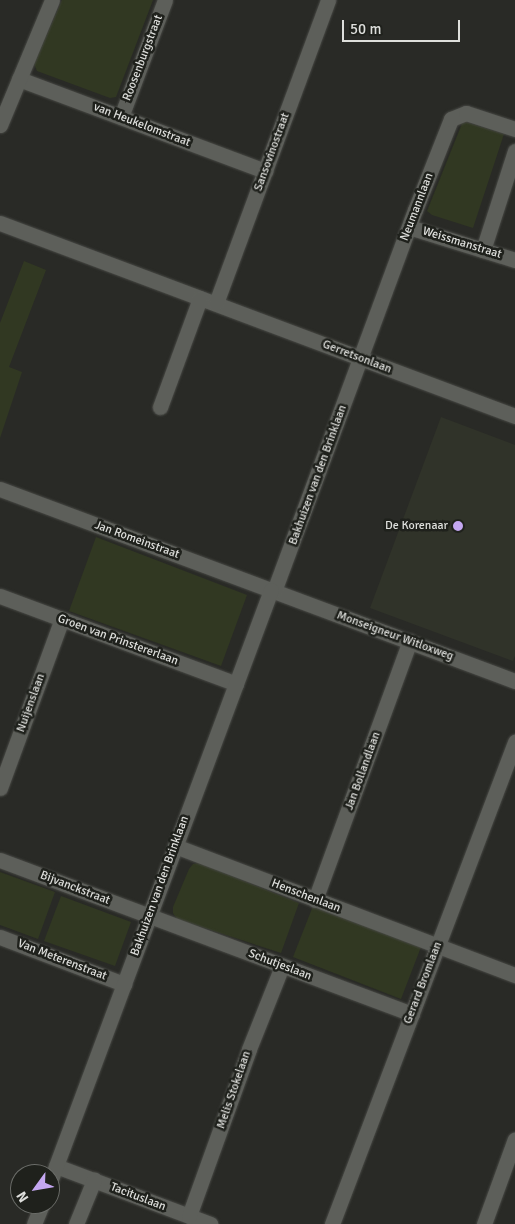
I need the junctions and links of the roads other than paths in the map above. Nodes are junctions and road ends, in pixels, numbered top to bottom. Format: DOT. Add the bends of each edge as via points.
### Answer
graph roads {
  1 [pos="52,0"];
  2 [pos="165,0"];
  3 [pos="328,0"];
  4 [pos="19,79"];
  5 [pos="121,117"];
  6 [pos="0,125"];
  7 [pos="515,129"];
  8 [pos="515,150"];
  9 [pos="265,171"];
  10 [pos="0,223"];
  11 [pos="409,227"];
  12 [pos="483,250"];
  13 [pos="515,260"];
  14 [pos="200,298"];
  15 [pos="216,303"];
  16 [pos="361,358"];
  17 [pos="160,407"];
  18 [pos="515,416"];
  19 [pos="0,489"];
  20 [pos="273,590"];
  21 [pos="0,596"];
  22 [pos="62,619"];
  23 [pos="410,642"];
  24 [pos="515,681"];
  25 [pos="236,684"];
  26 [pos="515,742"];
  27 [pos="0,788"];
  28 [pos="175,846"];
  29 [pos="0,860"];
  30 [pos="315,900"];
  31 [pos="149,916"];
  32 [pos="0,937"];
  33 [pos="438,946"];
  34 [pos="282,966"];
  35 [pos="515,975"];
  36 [pos="124,984"];
  37 [pos="412,1014"];
  38 [pos="515,1139"];
  39 [pos="57,1164"];
  40 [pos="60,1167"];
  41 [pos="94,1180"];
  42 [pos="189,1216"];
  43 [pos="76,1224"];
  44 [pos="210,1224"];
  45 [pos="332,1224"];
  46 [pos="484,1224"];
  1 -- 4 [label="street"];
  2 -- 5 [label="street, Roosenburgstraat"];
  3 -- 9 [label="street, Sansovinostraat"];
  4 -- 5 [label="street, van Heukelomstraat"];
  4 -- 6 [label="street"];
  5 -- 9 [label="street, van Heukelomstraat"];
  7 -- 11 [label="street, Neumannlaan" via="466,113 451,119"];
  8 -- 12 [label="street"];
  9 -- 15 [label="street, Sansovinostraat"];
  10 -- 14 [label="street, Gerretsonlaan"];
  11 -- 12 [label="street, Weissmanstraat"];
  11 -- 16 [label="street, Neumannlaan"];
  12 -- 13 [label="street, Weissmanstraat"];
  14 -- 15 [label="street, Gerretsonlaan"];
  14 -- 17 [label="street"];
  15 -- 16 [label="street, Gerretsonlaan"];
  16 -- 18 [label="street, Gerretsonlaan"];
  16 -- 20 [label="street, Bakhuizen van den Brinklaan"];
  19 -- 20 [label="street, Jan Romeinstraat"];
  20 -- 23 [label="street, Monseigneur Witloxweg"];
  20 -- 25 [label="street, Bakhuizen van den Brinklaan"];
  21 -- 22 [label="street, Groen van Prinstererlaan"];
  22 -- 25 [label="street, Groen van Prinstererlaan"];
  22 -- 27 [label="street, Nuijenslaan"];
  23 -- 24 [label="street, Monseigneur Witloxweg"];
  23 -- 30 [label="street, Jan Bollandlaan"];
  25 -- 28 [label="street, Bakhuizen van den Brinklaan"];
  26 -- 33 [label="street, Gerard Bromlaan"];
  28 -- 30 [label="street, Henschenlaan"];
  28 -- 31 [label="street, Bakhuizen van den Brinklaan"];
  29 -- 31 [label="street, Bijvanckstraat"];
  30 -- 33 [label="street, Henschenlaan"];
  31 -- 34 [label="street, Schutjeslaan"];
  31 -- 36 [label="street, Bakhuizen van den Brinklaan"];
  32 -- 36 [label="street, Van Meterenstraat"];
  33 -- 35 [label="street, Henschenlaan"];
  33 -- 37 [label="street, Gerard Bromlaan"];
  34 -- 37 [label="street, Schutjeslaan"];
  34 -- 42 [label="street, Melis Stokelaan"];
  36 -- 39 [label="street, Bakhuizen van den Brinklaan"];
  37 -- 45 [label="street, Gerard Bromlaan"];
  38 -- 46 [label="street"];
  40 -- 41 [label="street, Tacituslaan"];
  41 -- 42 [label="street, Tacituslaan"];
  41 -- 43 [label="street, Tacituslaan"];
  42 -- 44 [label="street, Tacituslaan"];
}
